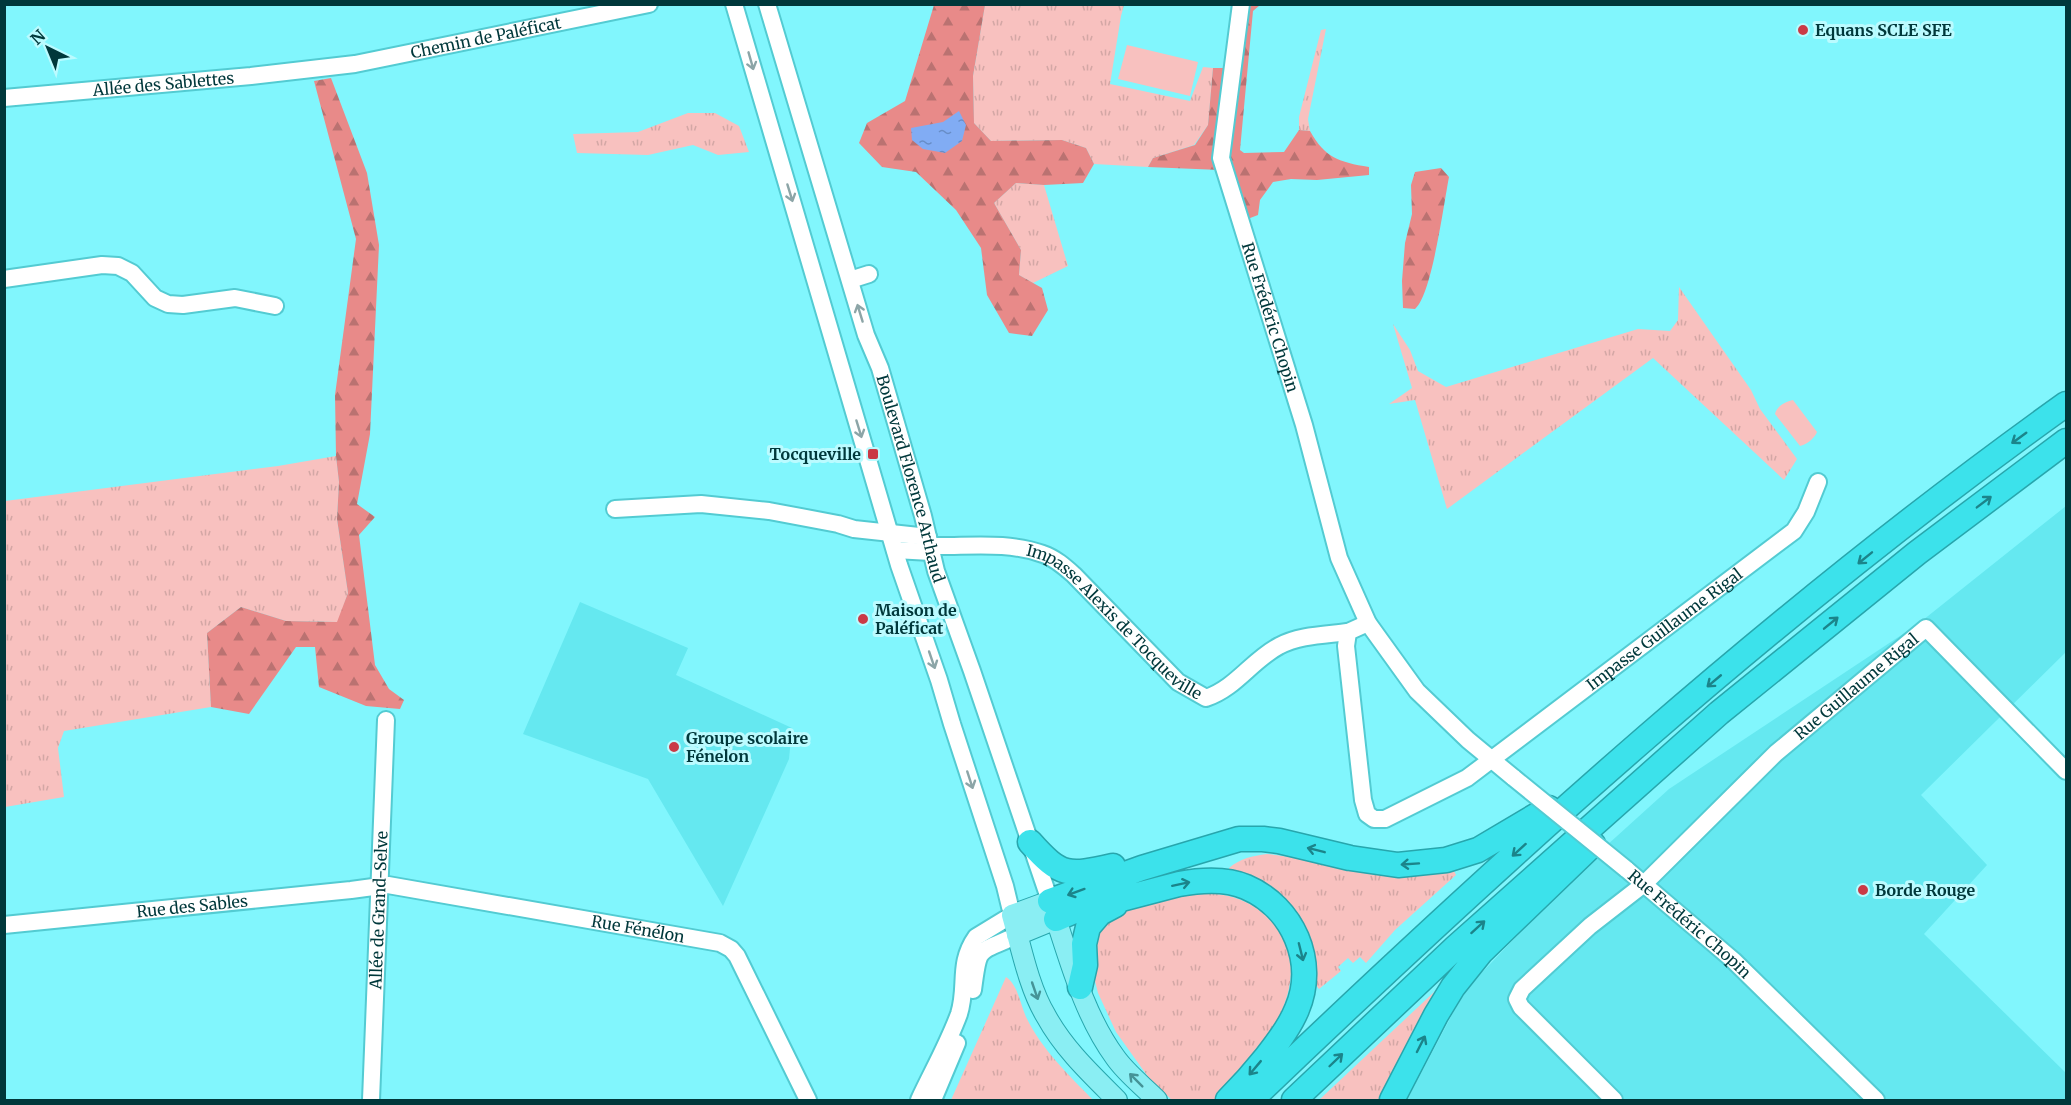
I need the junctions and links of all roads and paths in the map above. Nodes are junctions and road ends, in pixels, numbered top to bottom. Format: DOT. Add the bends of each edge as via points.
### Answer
graph roads {
  1 [pos="649,4"];
  2 [pos="734,4"];
  3 [pos="767,4"];
  4 [pos="1241,4"];
  5 [pos="323,68"];
  6 [pos="4,98"];
  7 [pos="869,274"];
  8 [pos="4,279"];
  9 [pos="850,280"];
  10 [pos="275,306"];
  11 [pos="2067,404"];
  12 [pos="2067,441"];
  13 [pos="1818,482"];
  14 [pos="615,509"];
  15 [pos="890,532"];
  16 [pos="930,545"];
  17 [pos="895,550"];
  18 [pos="1368,623"];
  19 [pos="1348,632"];
  20 [pos="1785,660"];
  21 [pos="386,720"];
  22 [pos="1491,760"];
  23 [pos="2067,771"];
  24 [pos="1604,773"];
  25 [pos="1030,842"];
  26 [pos="1142,868"];
  27 [pos="1644,884"];
  28 [pos="378,886"];
  29 [pos="1124,899"];
  30 [pos="1053,910"];
  31 [pos="1012,915"];
  32 [pos="4,925"];
  33 [pos="1017,935"];
  34 [pos="1080,987"];
  35 [pos="371,1101"];
  36 [pos="808,1101"];
  37 [pos="919,1101"];
  38 [pos="933,1101"];
  39 [pos="1118,1101"];
  40 [pos="1157,1101"];
  41 [pos="1228,1101"];
  42 [pos="1251,1101"];
  43 [pos="1294,1101"];
  44 [pos="1392,1101"];
  45 [pos="1614,1101"];
  46 [pos="1876,1101"];
  1 -- 5 [label="street, Chemin de Paléficat"];
  2 -- 15 [label="street, Boulevard Florence Arthaud, one-way"];
  3 -- 9 [label="street, Boulevard Florence Arthaud"];
  4 -- 18 [label="street, Rue Frédéric Chopin" via="1221,158 1304,425 1339,558"];
  5 -- 6 [label="street, Allée des Sablettes"];
  7 -- 9 [label="street"];
  8 -- 10 [label="street" via="118,266 132,273 155,298 168,304 234,298"];
  16 -- 9 [label="street, Boulevard Florence Arthaud, one-way" via="880,368"];
  11 -- 24 [label="highway, one-way" via="1892,535"];
  20 -- 12 [label="highway, one-way" via="1917,553"];
  13 -- 22 [label="street, Impasse Guillaume Rigal" via="1794,531"];
  14 -- 15 [label="street, Impasse Alexis de Tocqueville" via="701,504 769,511 854,529"];
  15 -- 16 [label="street, Impasse Alexis de Tocqueville"];
  15 -- 17 [label="street, Boulevard Florence Arthaud"];
  16 -- 17 [label="street, Impasse Alexis de Tocqueville"];
  16 -- 19 [label="street, Impasse Alexis de Tocqueville" via="1012,548 1043,554 1058,562 1178,682 1206,698 1235,682 1279,646 1306,637"];
  16 -- 25 [label="street, Boulevard Florence Arthaud"];
  17 -- 31 [label="street, Boulevard Florence Arthaud, one-way"];
  18 -- 19 [label="street"];
  18 -- 22 [label="street, Rue Frédéric Chopin" via="1417,691"];
  19 -- 22 [label="street" via="1346,646 1367,814 1385,819 1467,778"];
  43 -- 20 [label="highway, one-way" via="1542,868"];
  44 -- 20 [label="highway, one-way" via="1444,1001 1481,952"];
  21 -- 28 [label="street, Allée de Grand-Selve"];
  22 -- 27 [label="street, Rue Frédéric Chopin, bridge"];
  23 -- 27 [label="street, Rue Guillaume Rigal" via="1926,628 1776,753"];
  24 -- 26 [label="highway, one-way" via="1495,842 1446,860 1398,865 1250,838"];
  24 -- 42 [label="highway, one-way"];
  25 -- 26 [label="highway" via="1050,863 1070,873 1120,864"];
  25 -- 30 [label="street, Boulevard Florence Arthaud"];
  26 -- 30 [label="highway, one-way"];
  27 -- 45 [label="street" via="1590,926 1522,989 1517,999"];
  27 -- 46 [label="street, Rue Frédéric Chopin" via="1734,960"];
  28 -- 32 [label="street, Rue des Sables"];
  28 -- 35 [label="street, Allée de Grand-Selve"];
  28 -- 36 [label="street, Rue Fénélon" via="720,943 737,956"];
  29 -- 30 [label="highway" via="1072,912"];
  29 -- 34 [label="highway" via="1100,913 1088,927"];
  29 -- 41 [label="highway, one-way" via="1179,884 1220,880 1261,895 1294,930 1303,963 1297,1010 1282,1036"];
  30 -- 31 [label="main road"];
  30 -- 33 [label="main road"];
  30 -- 34 [label="main road, Boulevard Florence Arthaud"];
  31 -- 33 [label="main road, Boulevard Florence Arthaud"];
  31 -- 37 [label="street" via="976,937 968,950 958,1015"];
  33 -- 38 [label="street" via="980,953 971,1004"];
  33 -- 39 [label="main road, Boulevard Florence Arthaud, one-way" via="1036,994 1053,1029"];
  40 -- 34 [label="main road, Boulevard Florence Arthaud, one-way" via="1109,1048"];
}
